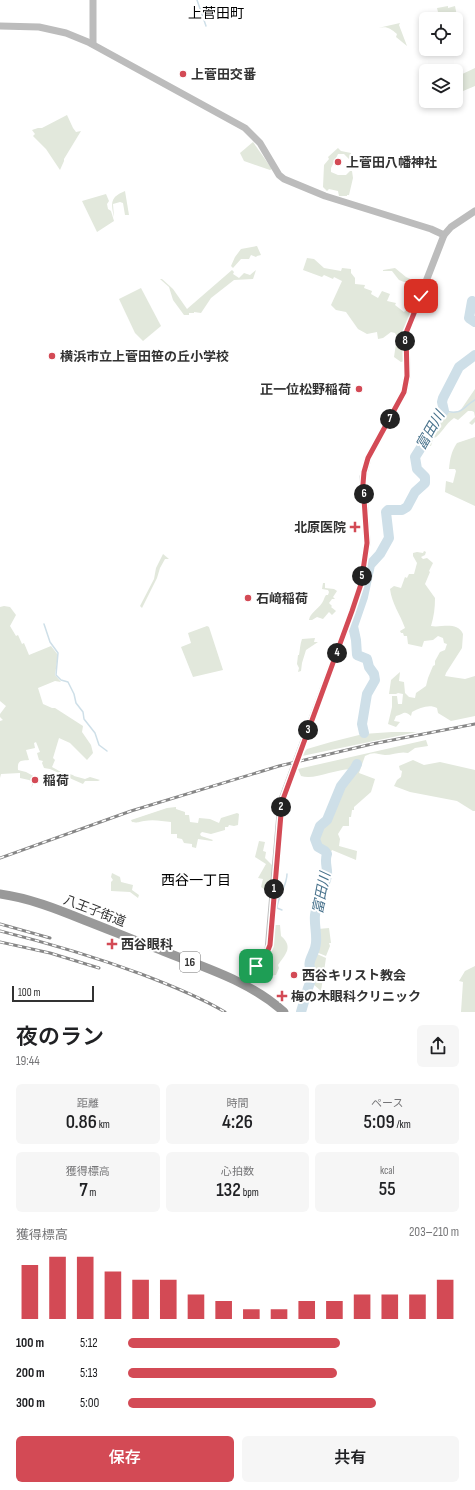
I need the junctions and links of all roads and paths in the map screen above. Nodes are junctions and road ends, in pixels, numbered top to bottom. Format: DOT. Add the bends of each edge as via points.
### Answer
graph roads {
  1 [pos="93,0"];
  2 [pos="0,26"];
  3 [pos="92,44"];
  4 [pos="475,211"];
  5 [pos="444,235"];
  6 [pos="0,894"];
  7 [pos="241,983"];
  8 [pos="284,1012"];
  1 -- 3 [label="main road"];
  2 -- 3 [label="main road" via="48,28"];
  3 -- 5 [label="main road" via="245,128 260,143 276,168 289,177 333,198 431,228"];
  4 -- 5 [label="main road" via="451,227"];
  5 -- 7 [label="main road" via="406,333 407,376 404,392 368,458 364,472 367,543 357,597 282,802 268,950 264,960"];
  6 -- 7 [label="highway, 八王子街道 / 16" via="56,909"];
  7 -- 8 [label="highway, 八王子街道 / 16"];
}
